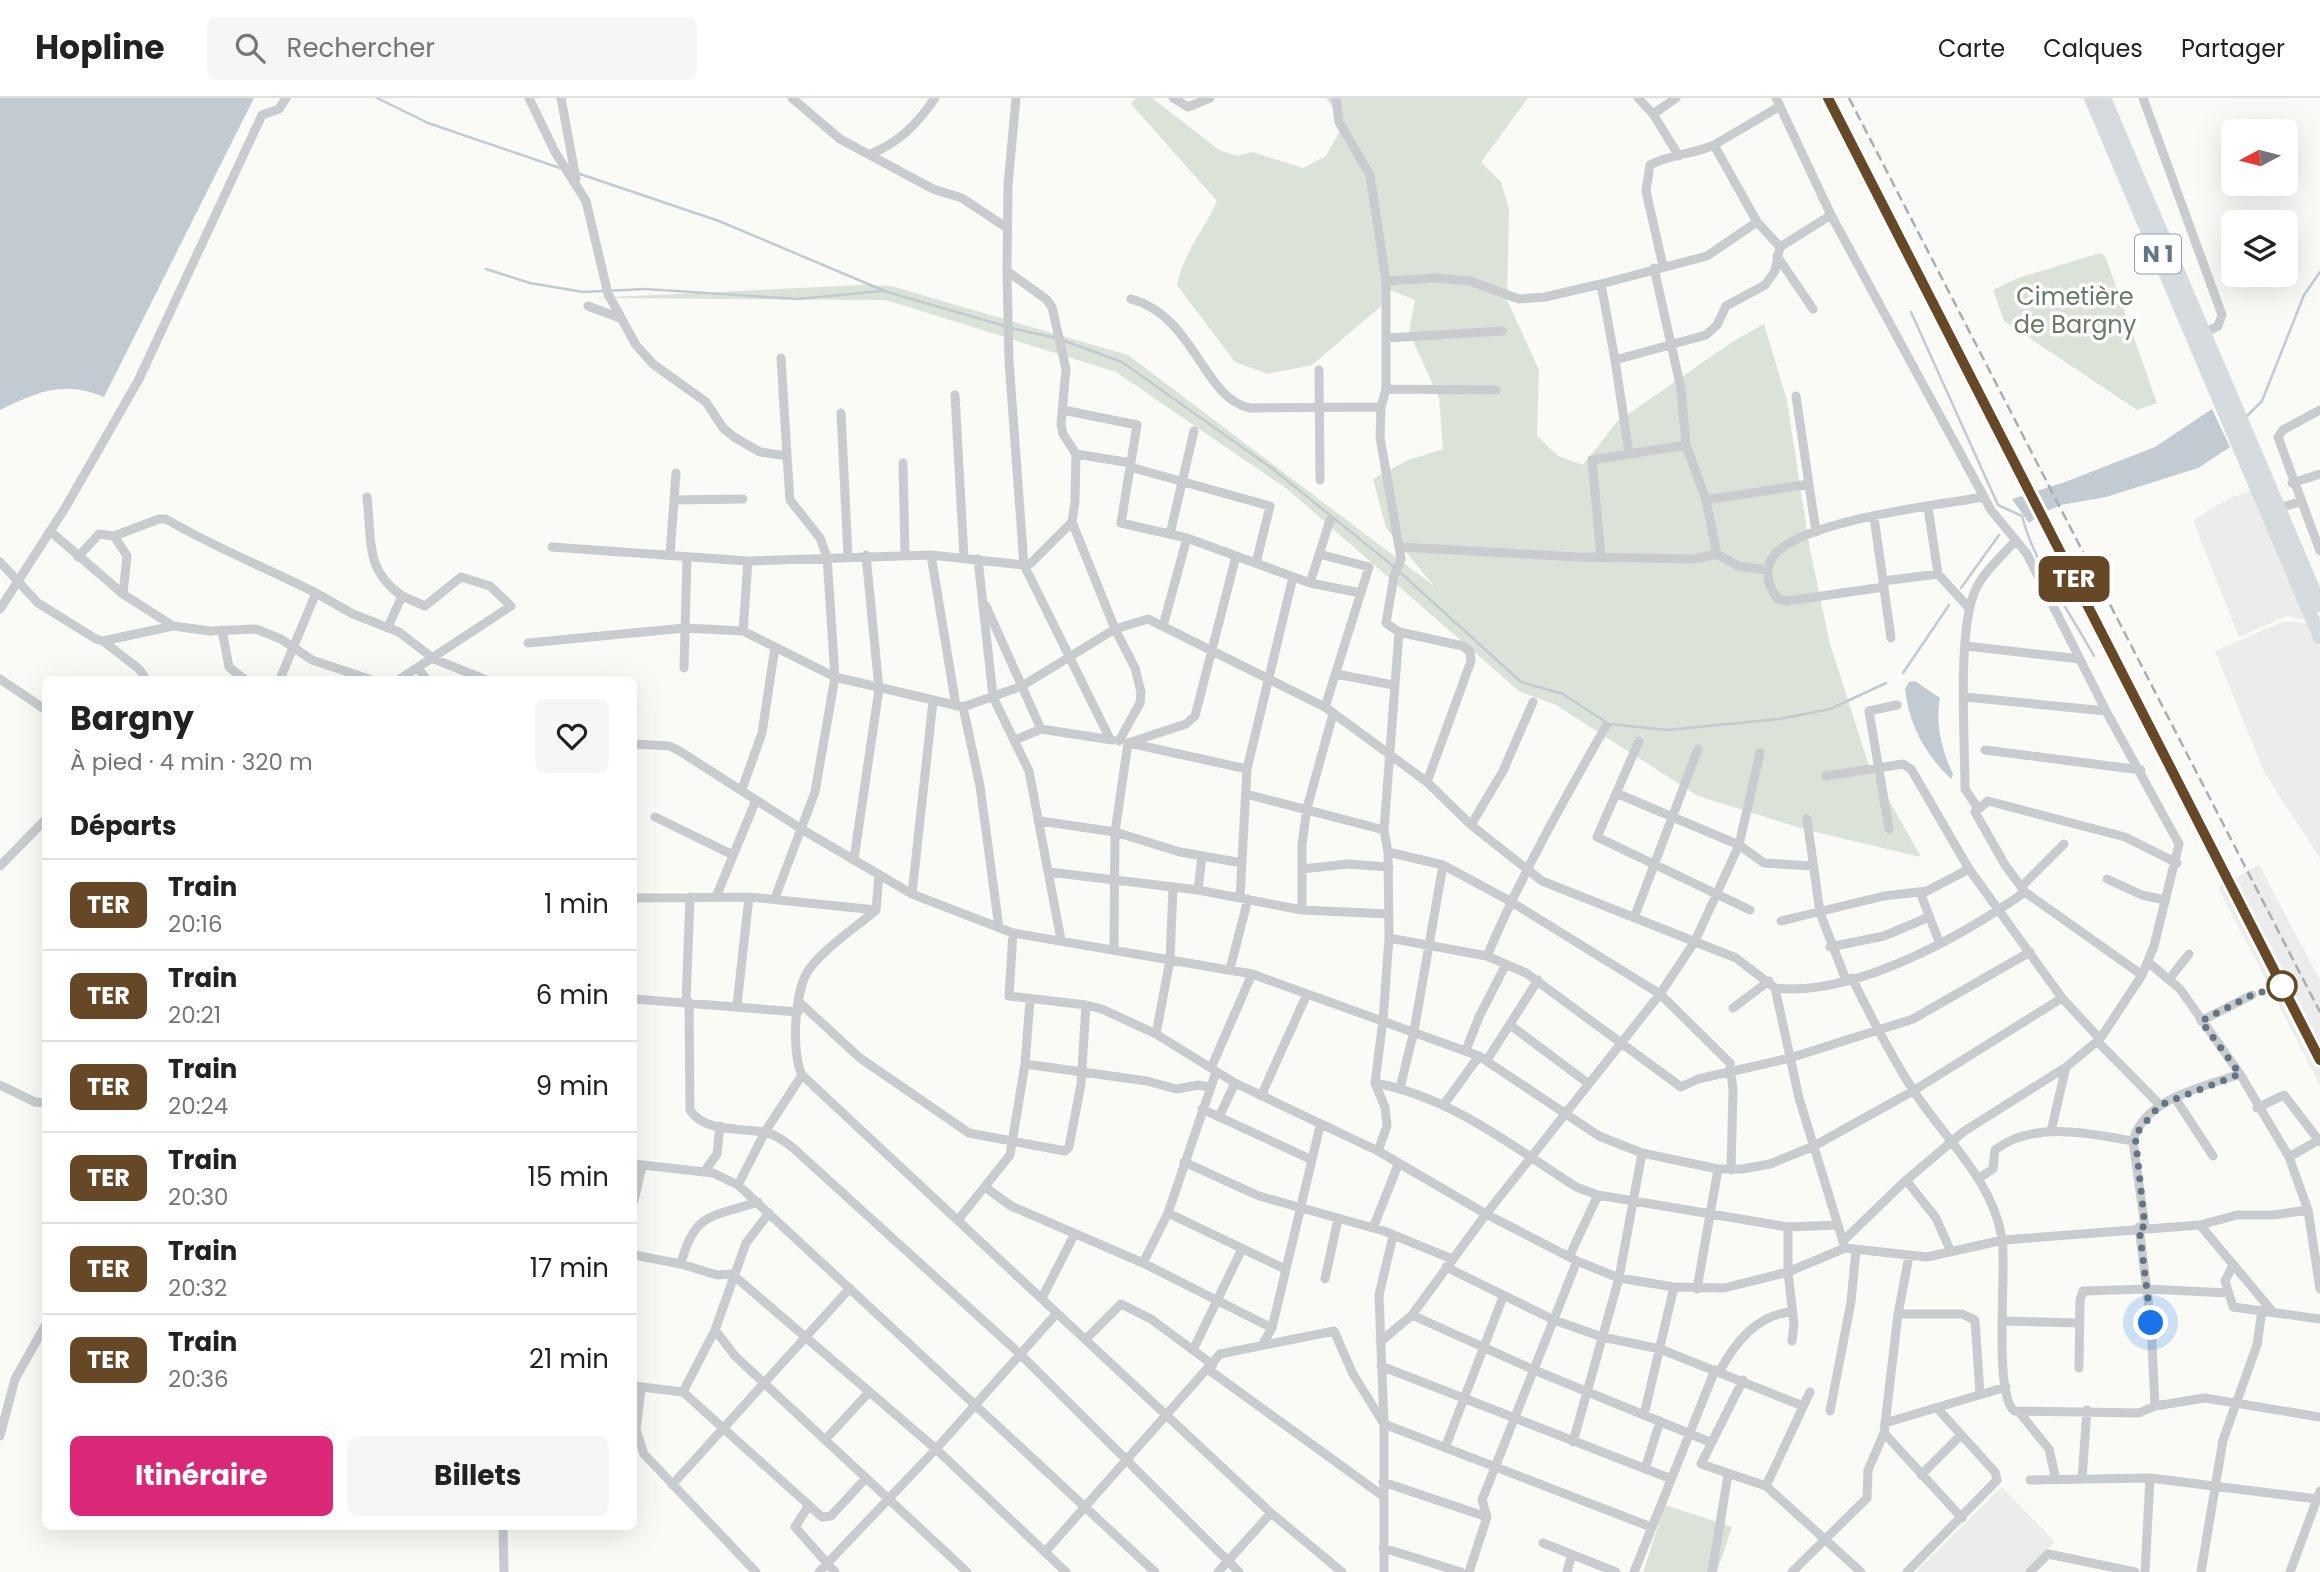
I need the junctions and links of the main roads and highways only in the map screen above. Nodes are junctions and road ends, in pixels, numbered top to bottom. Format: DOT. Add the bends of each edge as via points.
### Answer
graph roads {
  1 [pos="2091,98"];
  2 [pos="2104,98"];
  3 [pos="2229,409"];
  4 [pos="2272,510"];
  5 [pos="2320,605"];
  6 [pos="2320,637"];
  1 -- 3 [label="highway, N 1"];
  2 -- 3 [label="highway, N 1" via="2204,332"];
  3 -- 4 [label="highway, N 1"];
  4 -- 5 [label="highway, N 1"];
  4 -- 6 [label="highway, N 1"];
}
